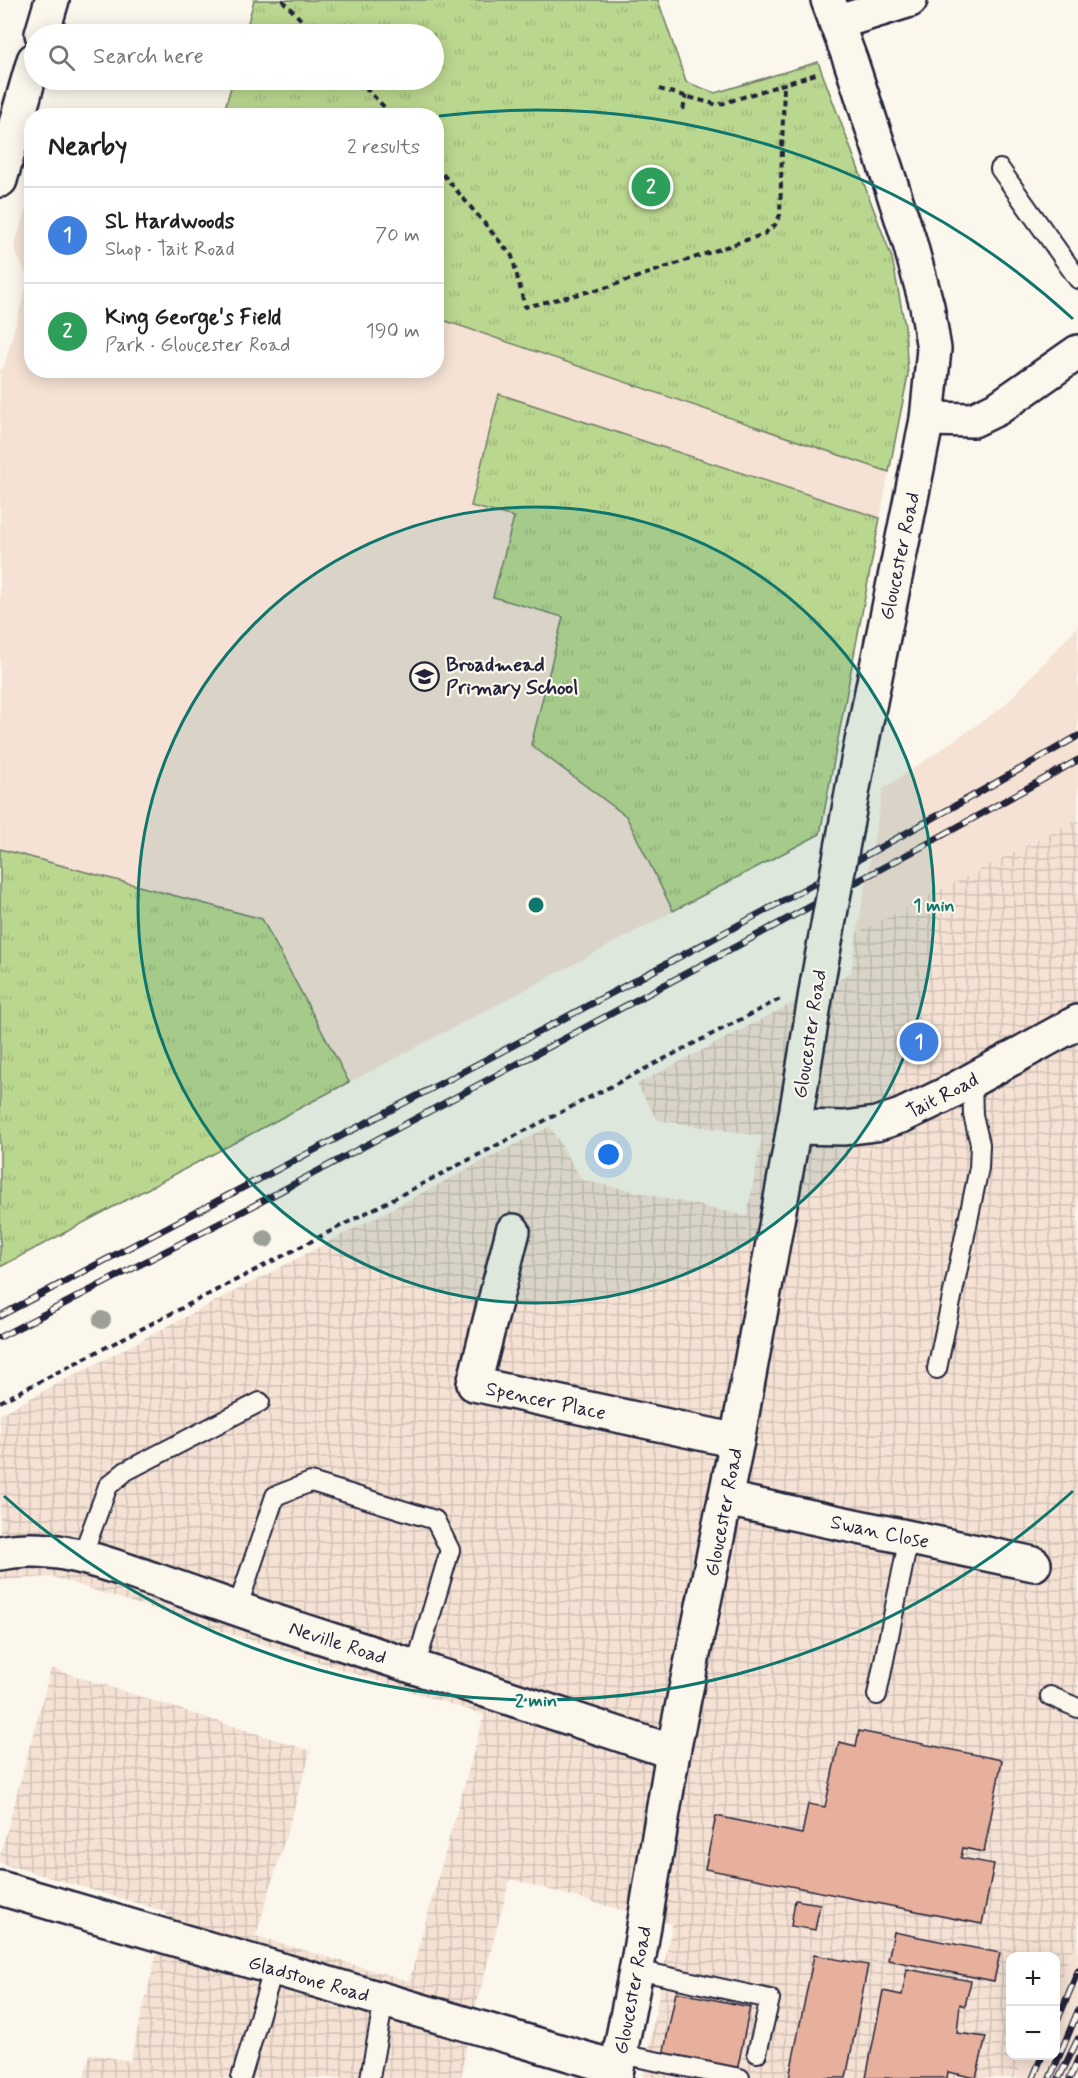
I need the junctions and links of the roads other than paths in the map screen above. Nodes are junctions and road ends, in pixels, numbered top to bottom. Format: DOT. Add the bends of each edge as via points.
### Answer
graph roads {
  1 [pos="52,0"];
  2 [pos="910,0"];
  3 [pos="832,11"];
  4 [pos="45,24"];
  5 [pos="24,76"];
  6 [pos="11,96"];
  7 [pos="1000,169"];
  8 [pos="0,180"];
  9 [pos="1078,279"];
  10 [pos="1078,352"];
  11 [pos="927,419"];
  12 [pos="1078,1022"];
  13 [pos="972,1081"];
  14 [pos="794,1127"];
  15 [pos="513,1231"];
  16 [pos="937,1370"];
  17 [pos="260,1402"];
  18 [pos="737,1441"];
  19 [pos="726,1499"];
  20 [pos="909,1537"];
  21 [pos="0,1553"];
  22 [pos="82,1556"];
  23 [pos="1034,1564"];
  24 [pos="237,1609"];
  25 [pos="415,1668"];
  26 [pos="877,1695"];
  27 [pos="1050,1696"];
  28 [pos="1078,1708"];
  29 [pos="673,1752"];
  30 [pos="0,1888"];
  31 [pos="274,1967"];
  32 [pos="637,1970"];
  33 [pos="384,2000"];
  34 [pos="757,2053"];
  35 [pos="617,2067"];
  36 [pos="677,2072"];
  37 [pos="241,2078"];
  38 [pos="370,2078"];
  39 [pos="740,2078"];
  1 -- 4 [label="street"];
  2 -- 3 [label="street"];
  3 -- 11 [label="street, Gloucester Road" via="909,240 933,338"];
  5 -- 6 [label="street"];
  6 -- 8 [label="street"];
  7 -- 9 [label="lane"];
  10 -- 11 [label="street" via="998,408 973,420"];
  11 -- 14 [label="street, Gloucester Road, bridge" via="857,766"];
  12 -- 13 [label="street, Tait Road"];
  13 -- 14 [label="street, Tait Road" via="876,1124"];
  13 -- 16 [label="lane" via="973,1115 981,1144 979,1168"];
  14 -- 18 [label="street, Gloucester Road"];
  15 -- 18 [label="street, Spencer Place" via="474,1384"];
  17 -- 22 [label="lane" via="126,1471 108,1486"];
  18 -- 19 [label="street, Gloucester Road"];
  19 -- 20 [label="street, Swan Close"];
  19 -- 29 [label="street, Gloucester Road"];
  20 -- 23 [label="street, Swan Close"];
  20 -- 26 [label="lane"];
  21 -- 22 [label="street, Neville Road" via="42,1550"];
  22 -- 24 [label="street, Neville Road"];
  24 -- 25 [label="street, Neville Road"];
  24 -- 25 [label="lane" via="275,1496 311,1482 435,1520 450,1550"];
  25 -- 29 [label="street, Neville Road"];
  27 -- 28 [label="lane"];
  29 -- 32 [label="street, Gloucester Road"];
  30 -- 31 [label="street, Gladstone Road"];
  31 -- 33 [label="street, Gladstone Road"];
  31 -- 37 [label="lane"];
  32 -- 34 [label="lane" via="770,1999"];
  32 -- 35 [label="street, Gloucester Road"];
  33 -- 35 [label="street, Gladstone Road"];
  33 -- 38 [label="lane"];
  35 -- 36 [label="lane"];
  36 -- 39 [label="lane"];
}
